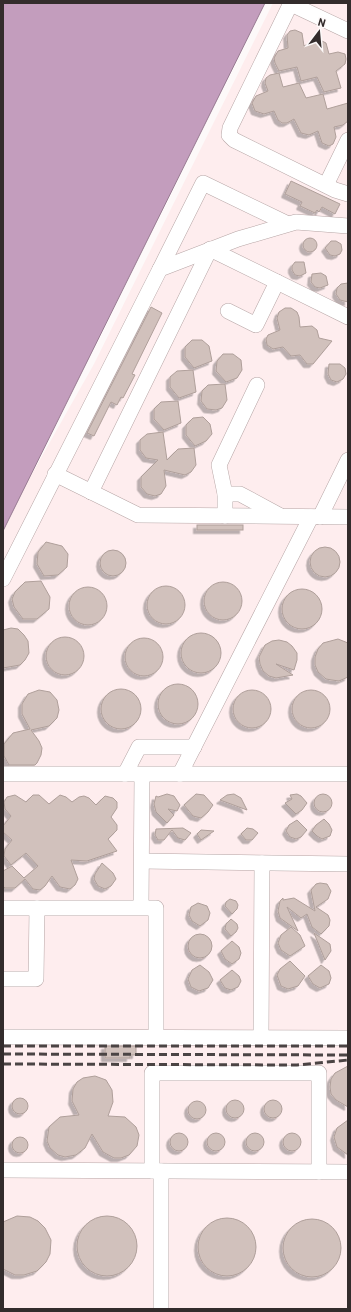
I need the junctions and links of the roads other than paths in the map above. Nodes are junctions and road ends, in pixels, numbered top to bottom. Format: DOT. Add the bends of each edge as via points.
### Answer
graph roads {
  1 [pos="291,3"];
  2 [pos="348,31"];
  3 [pos="348,140"];
  4 [pos="326,185"];
  5 [pos="348,194"];
  6 [pos="288,224"];
  7 [pos="348,226"];
  8 [pos="210,249"];
  9 [pos="160,269"];
  10 [pos="278,282"];
  11 [pos="228,311"];
  12 [pos="348,317"];
  13 [pos="257,385"];
  14 [pos="348,460"];
  15 [pos="56,474"];
  16 [pos="91,492"];
  17 [pos="225,494"];
  18 [pos="225,516"];
  19 [pos="281,516"];
  20 [pos="316,517"];
  21 [pos="348,517"];
  22 [pos="3,580"];
  23 [pos="194,747"];
  24 [pos="3,774"];
  25 [pos="125,774"];
  26 [pos="142,774"];
  27 [pos="180,774"];
  28 [pos="348,774"];
  29 [pos="142,861"];
  30 [pos="262,863"];
  31 [pos="348,864"];
  32 [pos="141,907"];
  33 [pos="3,908"];
  34 [pos="37,908"];
  35 [pos="3,978"];
  36 [pos="156,1037"];
  37 [pos="3,1038"];
  38 [pos="261,1038"];
  39 [pos="348,1038"];
  40 [pos="3,1170"];
  41 [pos="156,1171"];
  42 [pos="319,1172"];
  43 [pos="348,1172"];
  44 [pos="161,1309"];
  1 -- 2 [label="lane"];
  1 -- 4 [label="lane" via="230,128 229,135 234,140"];
  3 -- 4 [label="lane"];
  4 -- 5 [label="lane"];
  6 -- 7 [label="lane" via="319,222"];
  6 -- 8 [label="lane"];
  6 -- 9 [label="lane" via="203,183"];
  8 -- 9 [label="lane"];
  8 -- 10 [label="lane"];
  8 -- 16 [label="lane"];
  9 -- 15 [label="lane"];
  10 -- 11 [label="lane" via="256,325"];
  10 -- 12 [label="lane"];
  13 -- 17 [label="lane" via="220,461 219,470"];
  14 -- 20 [label="lane"];
  15 -- 16 [label="lane"];
  15 -- 22 [label="lane"];
  16 -- 18 [label="lane" via="138,515"];
  17 -- 18 [label="lane"];
  17 -- 19 [label="lane" via="240,494"];
  18 -- 19 [label="lane"];
  19 -- 20 [label="lane"];
  20 -- 21 [label="lane"];
  20 -- 23 [label="lane"];
  23 -- 25 [label="lane" via="139,747"];
  23 -- 27 [label="lane"];
  24 -- 25 [label="lane"];
  25 -- 26 [label="lane"];
  26 -- 27 [label="lane"];
  26 -- 29 [label="lane"];
  27 -- 28 [label="lane"];
  29 -- 30 [label="lane"];
  29 -- 32 [label="lane"];
  30 -- 31 [label="lane"];
  30 -- 38 [label="lane"];
  32 -- 34 [label="lane"];
  32 -- 36 [label="lane" via="156,908"];
  33 -- 34 [label="lane"];
  34 -- 35 [label="lane" via="36,979"];
  36 -- 37 [label="lane"];
  36 -- 38 [label="lane"];
  38 -- 39 [label="lane"];
  40 -- 41 [label="lane"];
  41 -- 42 [label="lane"];
  41 -- 42 [label="lane" via="152,1073 319,1073"];
  41 -- 44 [label="lane"];
  42 -- 43 [label="lane"];
}
